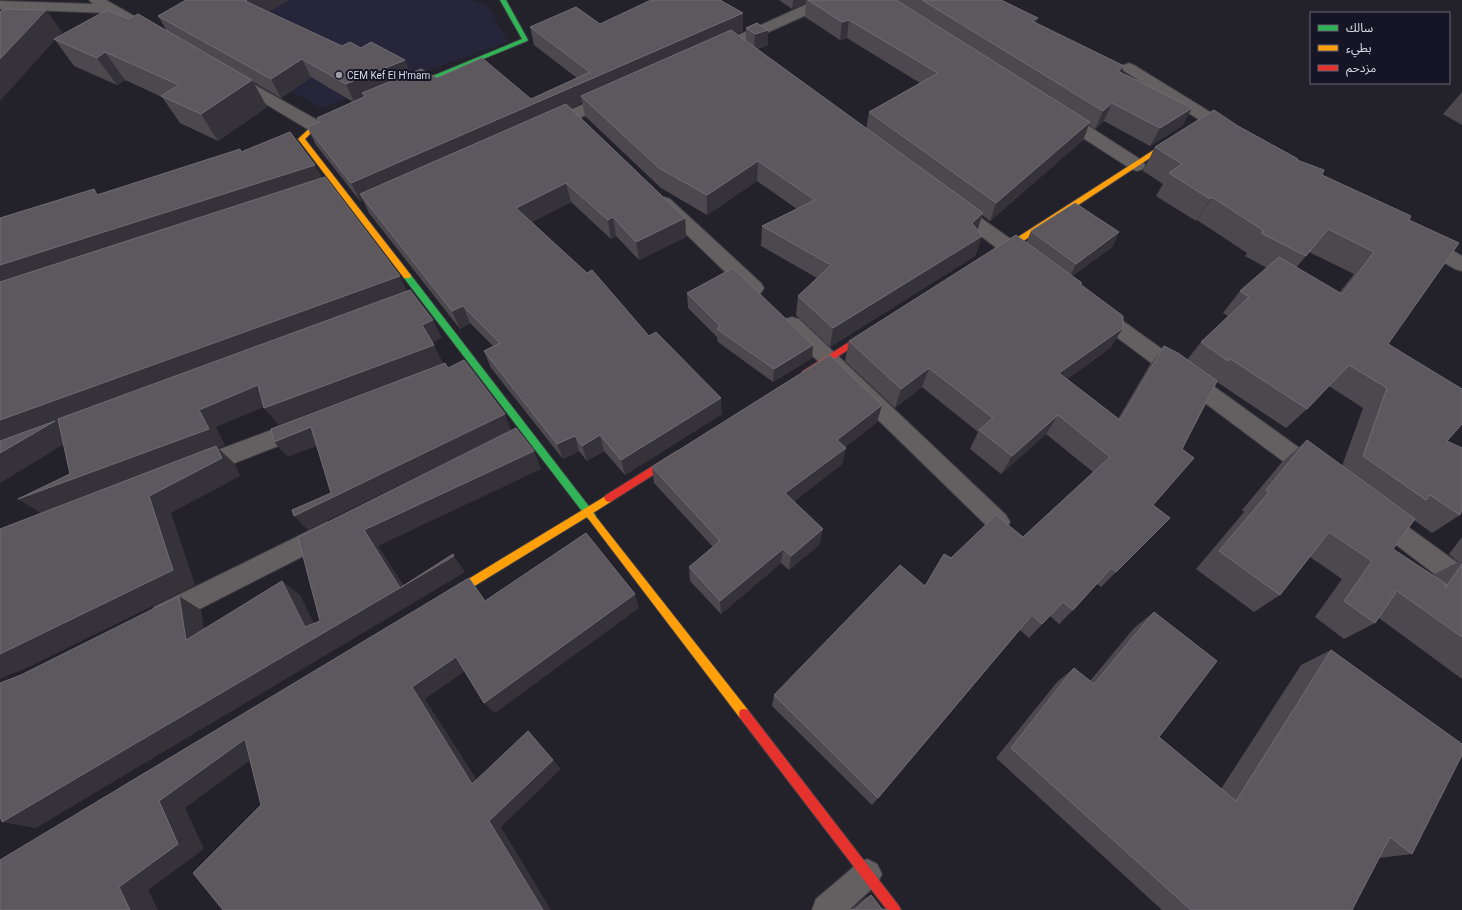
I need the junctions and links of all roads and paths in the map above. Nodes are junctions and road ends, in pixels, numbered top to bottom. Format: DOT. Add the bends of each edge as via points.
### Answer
graph roads {
  1 [pos="96,0"];
  2 [pos="503,0"];
  3 [pos="828,0"];
  4 [pos="21,3"];
  5 [pos="0,5"];
  6 [pos="112,10"];
  7 [pos="4,20"];
  8 [pos="166,40"];
  9 [pos="733,43"];
  10 [pos="752,57"];
  11 [pos="698,59"];
  12 [pos="1129,68"];
  13 [pos="220,71"];
  14 [pos="402,90"];
  15 [pos="621,93"];
  16 [pos="1050,110"];
  17 [pos="344,114"];
  18 [pos="315,126"];
  19 [pos="536,131"];
  20 [pos="1183,135"];
  21 [pos="1242,138"];
  22 [pos="1137,164"];
  23 [pos="652,191"];
  24 [pos="938,195"];
  25 [pos="1407,233"];
  26 [pos="1008,247"];
  27 [pos="988,259"];
  28 [pos="1462,264"];
  29 [pos="1040,270"];
  30 [pos="765,299"];
  31 [pos="1085,303"];
  32 [pos="782,315"];
  33 [pos="880,326"];
  34 [pos="828,359"];
  35 [pos="472,362"];
  36 [pos="450,370"];
  37 [pos="801,376"];
  38 [pos="317,421"];
  39 [pos="528,433"];
  40 [pos="506,444"];
  41 [pos="688,448"];
  42 [pos="177,475"];
  43 [pos="1328,482"];
  44 [pos="1366,510"];
  45 [pos="588,512"];
  46 [pos="998,522"];
  47 [pos="349,523"];
  48 [pos="1462,580"];
  49 [pos="437,603"];
  50 [pos="141,626"];
  51 [pos="867,874"];
  52 [pos="827,910"];
  53 [pos="895,910"];
  1 -- 6 [label="street"];
  2 -- 14 [label="street" via="525,40"];
  3 -- 9 [label="street"];
  4 -- 5 [label="street"];
  4 -- 6 [label="street"];
  4 -- 7 [label="street"];
  6 -- 8 [label="street"];
  9 -- 10 [label="street"];
  9 -- 11 [label="street"];
  12 -- 21 [label="street" via="1205,120"];
  13 -- 18 [label="street"];
  15 -- 19 [label="street" via="578,120"];
  16 -- 22 [label="street"];
  17 -- 18 [label="street"];
  18 -- 35 [label="street" via="293,142 331,190 363,208 415,300"];
  20 -- 22 [label="street"];
  22 -- 26 [label="street"];
  23 -- 30 [label="street"];
  24 -- 26 [label="street"];
  25 -- 28 [label="street"];
  26 -- 27 [label="street"];
  26 -- 29 [label="street"];
  31 -- 43 [label="street"];
  32 -- 34 [label="street"];
  33 -- 34 [label="street"];
  34 -- 37 [label="street"];
  34 -- 46 [label="street"];
  35 -- 36 [label="street"];
  35 -- 39 [label="street"];
  38 -- 42 [label="street"];
  39 -- 40 [label="street"];
  39 -- 45 [label="street"];
  41 -- 45 [label="street"];
  44 -- 48 [label="street"];
  45 -- 49 [label="street"];
  45 -- 51 [label="street"];
  47 -- 50 [label="street"];
  51 -- 52 [label="street"];
  51 -- 53 [label="street"];
}
